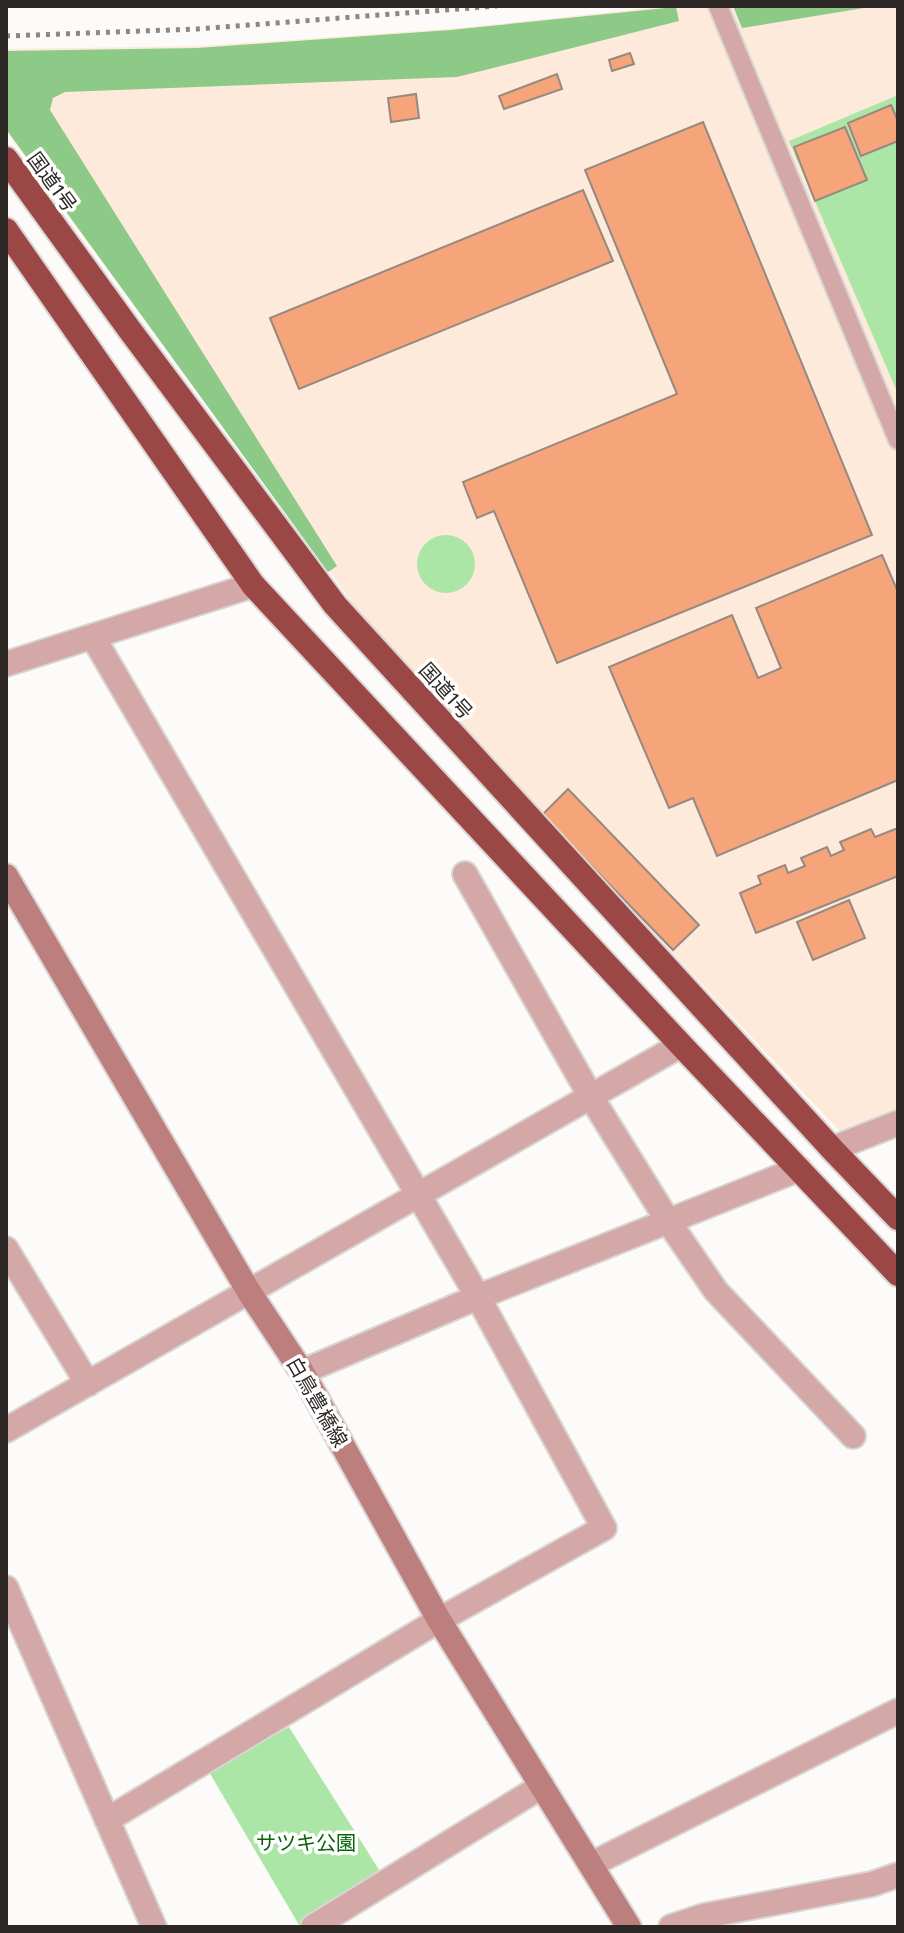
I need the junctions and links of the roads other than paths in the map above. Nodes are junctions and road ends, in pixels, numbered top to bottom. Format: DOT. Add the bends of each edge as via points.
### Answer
graph roads {
  1 [pos="718,6"];
  2 [pos="6,159"];
  3 [pos="6,230"];
  4 [pos="898,440"];
  5 [pos="253,585"];
  6 [pos="93,637"];
  7 [pos="6,664"];
  8 [pos="465,874"];
  9 [pos="6,876"];
  10 [pos="681,1045"];
  11 [pos="591,1097"];
  12 [pos="898,1123"];
  13 [pos="832,1149"];
  14 [pos="799,1169"];
  15 [pos="418,1195"];
  16 [pos="898,1218"];
  17 [pos="668,1221"];
  18 [pos="6,1249"];
  19 [pos="898,1274"];
  20 [pos="249,1292"];
  21 [pos="478,1297"];
  22 [pos="302,1372"];
  23 [pos="88,1384"];
  24 [pos="6,1430"];
  25 [pos="853,1436"];
  26 [pos="6,1588"];
  27 [pos="439,1620"];
  28 [pos="898,1711"];
  29 [pos="542,1786"];
  30 [pos="107,1820"];
  31 [pos="592,1864"];
  32 [pos="898,1875"];
  33 [pos="154,1927"];
  34 [pos="313,1927"];
  35 [pos="629,1927"];
  36 [pos="671,1927"];
  1 -- 4 [label="lane"];
  2 -- 13 [label="highway, 国道1号" via="335,605"];
  3 -- 5 [label="highway"];
  5 -- 6 [label="street"];
  5 -- 10 [label="highway"];
  6 -- 7 [label="street"];
  6 -- 15 [label="street"];
  8 -- 11 [label="street"];
  9 -- 20 [label="main road, 白鳥豊橋線"];
  10 -- 11 [label="street"];
  10 -- 14 [label="highway"];
  11 -- 15 [label="street"];
  11 -- 17 [label="street"];
  12 -- 13 [label="street"];
  13 -- 16 [label="highway, 国道1号"];
  14 -- 17 [label="street"];
  14 -- 19 [label="highway"];
  15 -- 20 [label="street"];
  15 -- 21 [label="street"];
  17 -- 21 [label="street"];
  17 -- 25 [label="street" via="716,1291"];
  18 -- 23 [label="street"];
  20 -- 22 [label="main road, 白鳥豊橋線"];
  20 -- 23 [label="street"];
  21 -- 22 [label="street"];
  21 -- 27 [label="street" via="604,1528"];
  22 -- 27 [label="main road, 白鳥豊橋線"];
  23 -- 24 [label="street"];
  26 -- 30 [label="street"];
  27 -- 29 [label="main road, 白鳥豊橋線"];
  27 -- 30 [label="street"];
  28 -- 31 [label="street"];
  29 -- 31 [label="main road, 白鳥豊橋線"];
  29 -- 34 [label="street"];
  30 -- 33 [label="street"];
  31 -- 35 [label="main road, 白鳥豊橋線"];
  32 -- 36 [label="street"];
}
